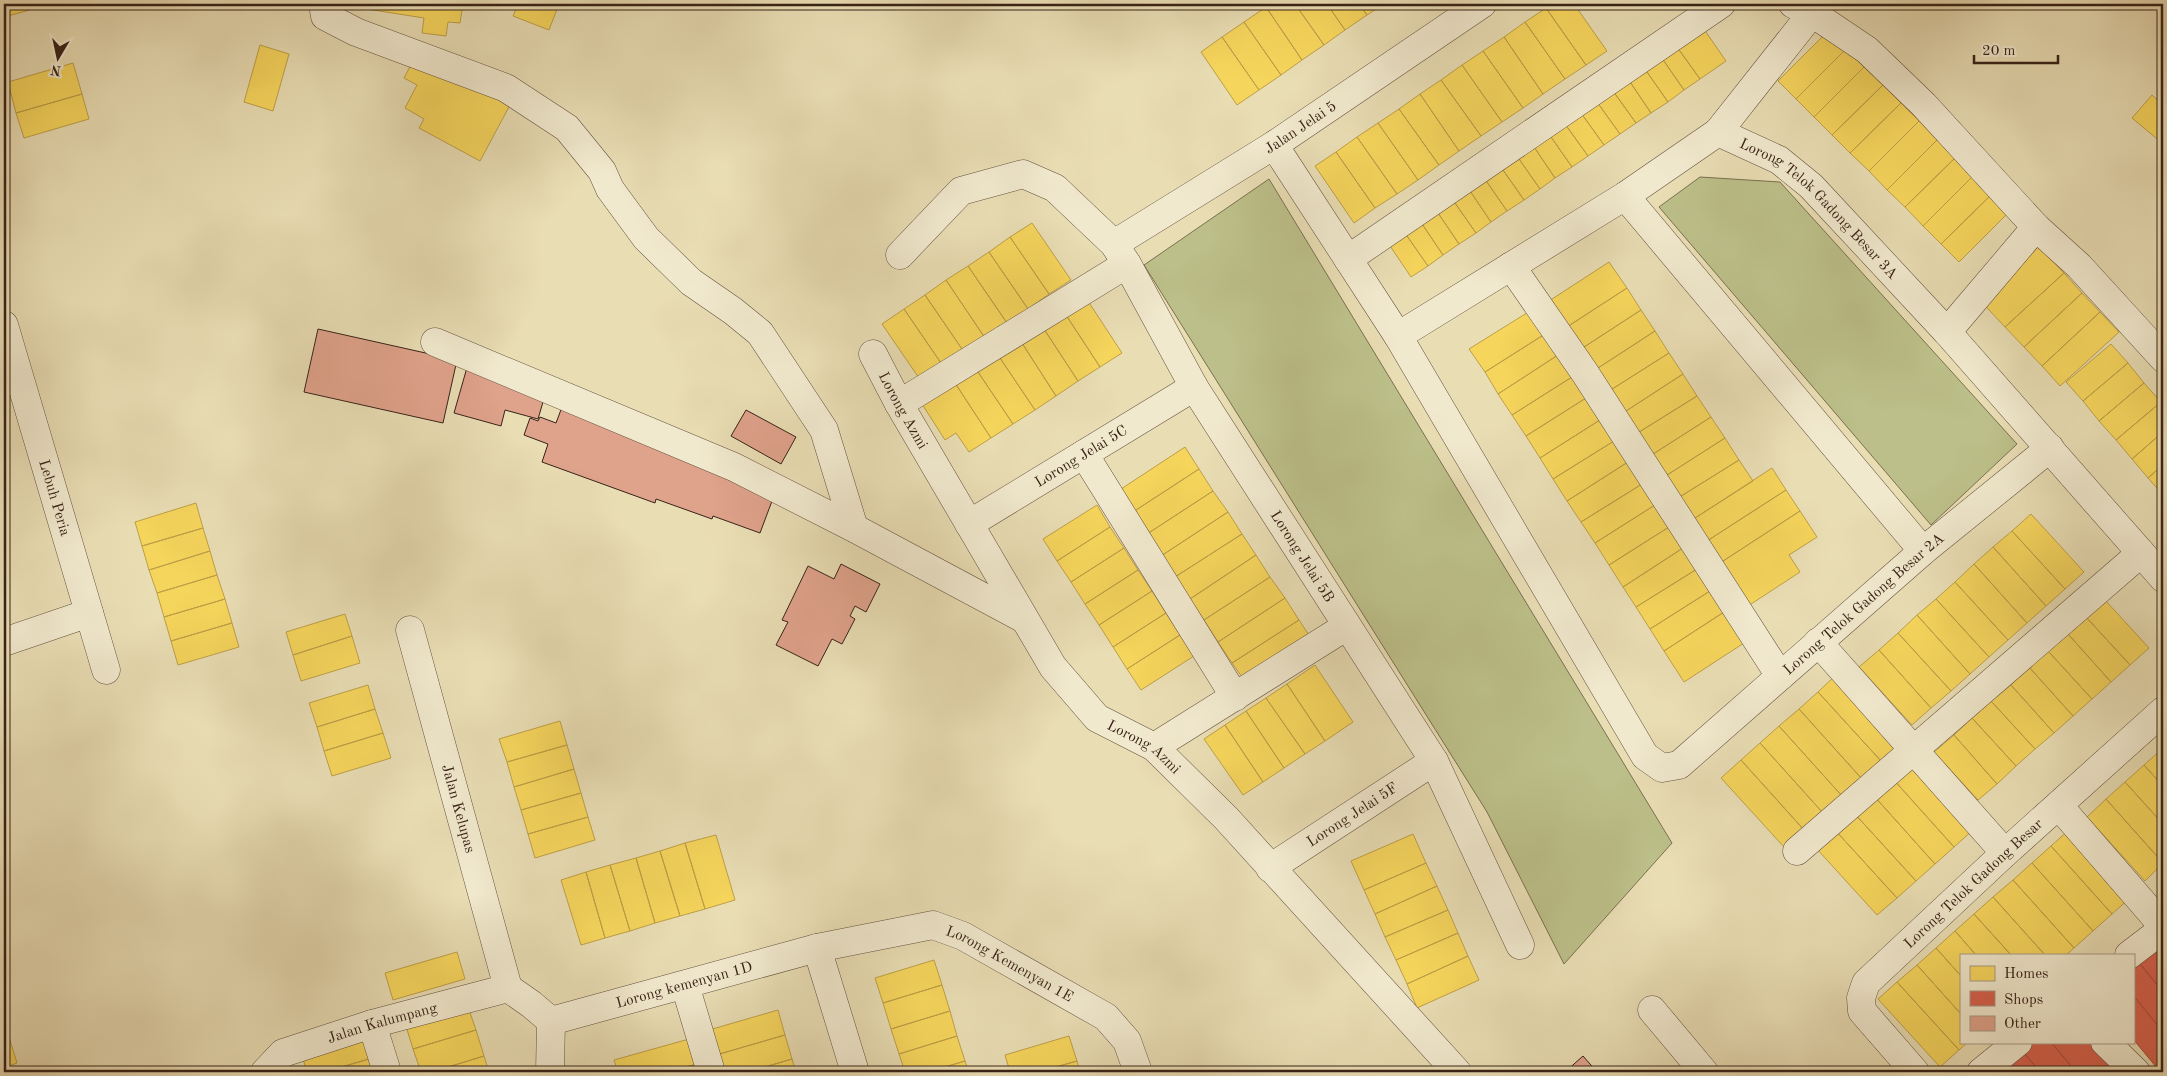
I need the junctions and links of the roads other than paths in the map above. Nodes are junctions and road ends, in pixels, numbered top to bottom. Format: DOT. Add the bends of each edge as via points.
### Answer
graph roads {
  1 [pos="323,4"];
  2 [pos="1482,4"];
  3 [pos="1721,4"];
  4 [pos="1802,8"];
  5 [pos="1718,132"];
  6 [pos="1274,145"];
  7 [pos="1625,196"];
  8 [pos="2036,227"];
  9 [pos="1121,254"];
  10 [pos="900,255"];
  11 [pos="1348,259"];
  12 [pos="1511,266"];
  13 [pos="4,325"];
  14 [pos="1947,332"];
  15 [pos="1398,336"];
  16 [pos="435,342"];
  17 [pos="873,354"];
  18 [pos="2163,358"];
  19 [pos="1194,387"];
  20 [pos="898,404"];
  21 [pos="2050,448"];
  22 [pos="1084,454"];
  23 [pos="968,524"];
  24 [pos="854,528"];
  25 [pos="1922,551"];
  26 [pos="2141,553"];
  27 [pos="2163,578"];
  28 [pos="89,613"];
  29 [pos="1024,620"];
  30 [pos="1347,626"];
  31 [pos="410,630"];
  32 [pos="4,642"];
  33 [pos="1818,642"];
  34 [pos="106,670"];
  35 [pos="1780,676"];
  36 [pos="1235,697"];
  37 [pos="2163,711"];
  38 [pos="1154,747"];
  39 [pos="1914,749"];
  40 [pos="1434,761"];
  41 [pos="2059,806"];
  42 [pos="1797,851"];
  43 [pos="2005,853"];
  44 [pos="1270,868"];
  45 [pos="2163,927"];
  46 [pos="1520,946"];
  47 [pos="817,948"];
  48 [pos="2131,954"];
  49 [pos="685,985"];
  50 [pos="508,988"];
  51 [pos="1652,1010"];
  52 [pos="551,1022"];
  53 [pos="372,1024"];
  54 [pos="2016,1044"];
  55 [pos="2107,1044"];
  56 [pos="265,1072"];
  57 [pos="387,1072"];
  58 [pos="550,1072"];
  59 [pos="711,1072"];
  60 [pos="855,1072"];
  61 [pos="1138,1072"];
  62 [pos="1457,1072"];
  63 [pos="1704,1072"];
  64 [pos="1915,1072"];
  65 [pos="1981,1072"];
  66 [pos="2136,1072"];
  1 -- 24 [label="street" via="325,16 356,32 506,88 567,128 602,171 610,189 646,238 692,282 760,333 824,430"];
  2 -- 6 [label="street, Jalan Jelai 5"];
  3 -- 11 [label="street"];
  4 -- 5 [label="street"];
  4 -- 8 [label="street" via="1867,50 1924,105"];
  5 -- 7 [label="street, Lorong Telok Gadong Besar 3A"];
  5 -- 14 [label="street, Lorong Telok Gadong Besar 3A" via="1779,160 1811,186"];
  6 -- 9 [label="street, Jalan Jelai 5"];
  6 -- 11 [label="street"];
  7 -- 12 [label="street, Lorong Telok Gadong Besar 3A"];
  7 -- 25 [label="street"];
  8 -- 14 [label="street"];
  8 -- 18 [label="street" via="2079,266"];
  9 -- 10 [label="street, Lorong Jelai 5B" via="1055,188 1023,174 961,191"];
  9 -- 19 [label="street, Lorong Jelai 5B"];
  9 -- 20 [label="street, Jalan Jelai 5"];
  11 -- 15 [label="street"];
  12 -- 15 [label="street, Lorong Telok Gadong Besar 3A"];
  12 -- 35 [label="street" via="1585,373"];
  13 -- 28 [label="street, Lebuh Peria"];
  14 -- 21 [label="street, Lorong Telok Gadong Besar 3A"];
  15 -- 35 [label="street, Lorong Telok Gadong Besar 2A" via="1645,756 1662,768 1679,764"];
  16 -- 24 [label="street" via="734,467"];
  17 -- 20 [label="street, Lorong Azmi"];
  19 -- 22 [label="street, Lorong Jelai 5C"];
  19 -- 30 [label="street, Lorong Jelai 5B"];
  20 -- 23 [label="street, Lorong Azmi"];
  21 -- 25 [label="street, Lorong Telok Gadong Besar 2A"];
  21 -- 26 [label="street, Lorong Telok Gadong Besar 3A"];
  22 -- 23 [label="street, Lorong Jelai 5C"];
  22 -- 36 [label="street"];
  23 -- 29 [label="street, Lorong Azmi"];
  24 -- 29 [label="street"];
  25 -- 33 [label="street, Lorong Telok Gadong Besar 2A"];
  26 -- 27 [label="street, Lorong Telok Gadong Besar 3A"];
  26 -- 39 [label="street"];
  28 -- 32 [label="street"];
  28 -- 34 [label="street, Lebuh Peria"];
  29 -- 38 [label="street, Lorong Azmi" via="1053,667 1097,718"];
  30 -- 36 [label="street"];
  30 -- 40 [label="street, Lorong Jelai 5B"];
  31 -- 50 [label="street, Jalan Kelupas"];
  33 -- 35 [label="street, Lorong Telok Gadong Besar 2A"];
  33 -- 39 [label="street"];
  36 -- 38 [label="street"];
  37 -- 41 [label="street, Lorong Telok Gadong Besar"];
  38 -- 44 [label="street, Lorong Azmi" via="1226,818"];
  39 -- 42 [label="street"];
  39 -- 43 [label="street"];
  40 -- 44 [label="street, Lorong Jelai 5F"];
  40 -- 46 [label="street, Lorong Jelai 5B"];
  41 -- 43 [label="street, Lorong Telok Gadong Besar"];
  41 -- 45 [label="street"];
  43 -- 64 [label="street, Lorong Telok Gadong Besar" via="1866,983 1861,998 1862,1011"];
  44 -- 62 [label="street, Lorong Azmi"];
  45 -- 48 [label="street"];
  47 -- 49 [label="street, Lorong kemenyan 1D"];
  47 -- 60 [label="street"];
  47 -- 61 [label="street, Lorong Kemenyan 1E" via="933,925 963,936 1106,1017 1127,1042"];
  49 -- 52 [label="street, Lorong kemenyan 1D"];
  49 -- 59 [label="street"];
  50 -- 52 [label="street"];
  50 -- 53 [label="street, Jalan Kalumpang"];
  51 -- 63 [label="street"];
  52 -- 58 [label="street"];
  53 -- 56 [label="street, Jalan Kalumpang" via="282,1053"];
  53 -- 57 [label="street"];
  54 -- 65 [label="street"];
  55 -- 66 [label="street"];
}
